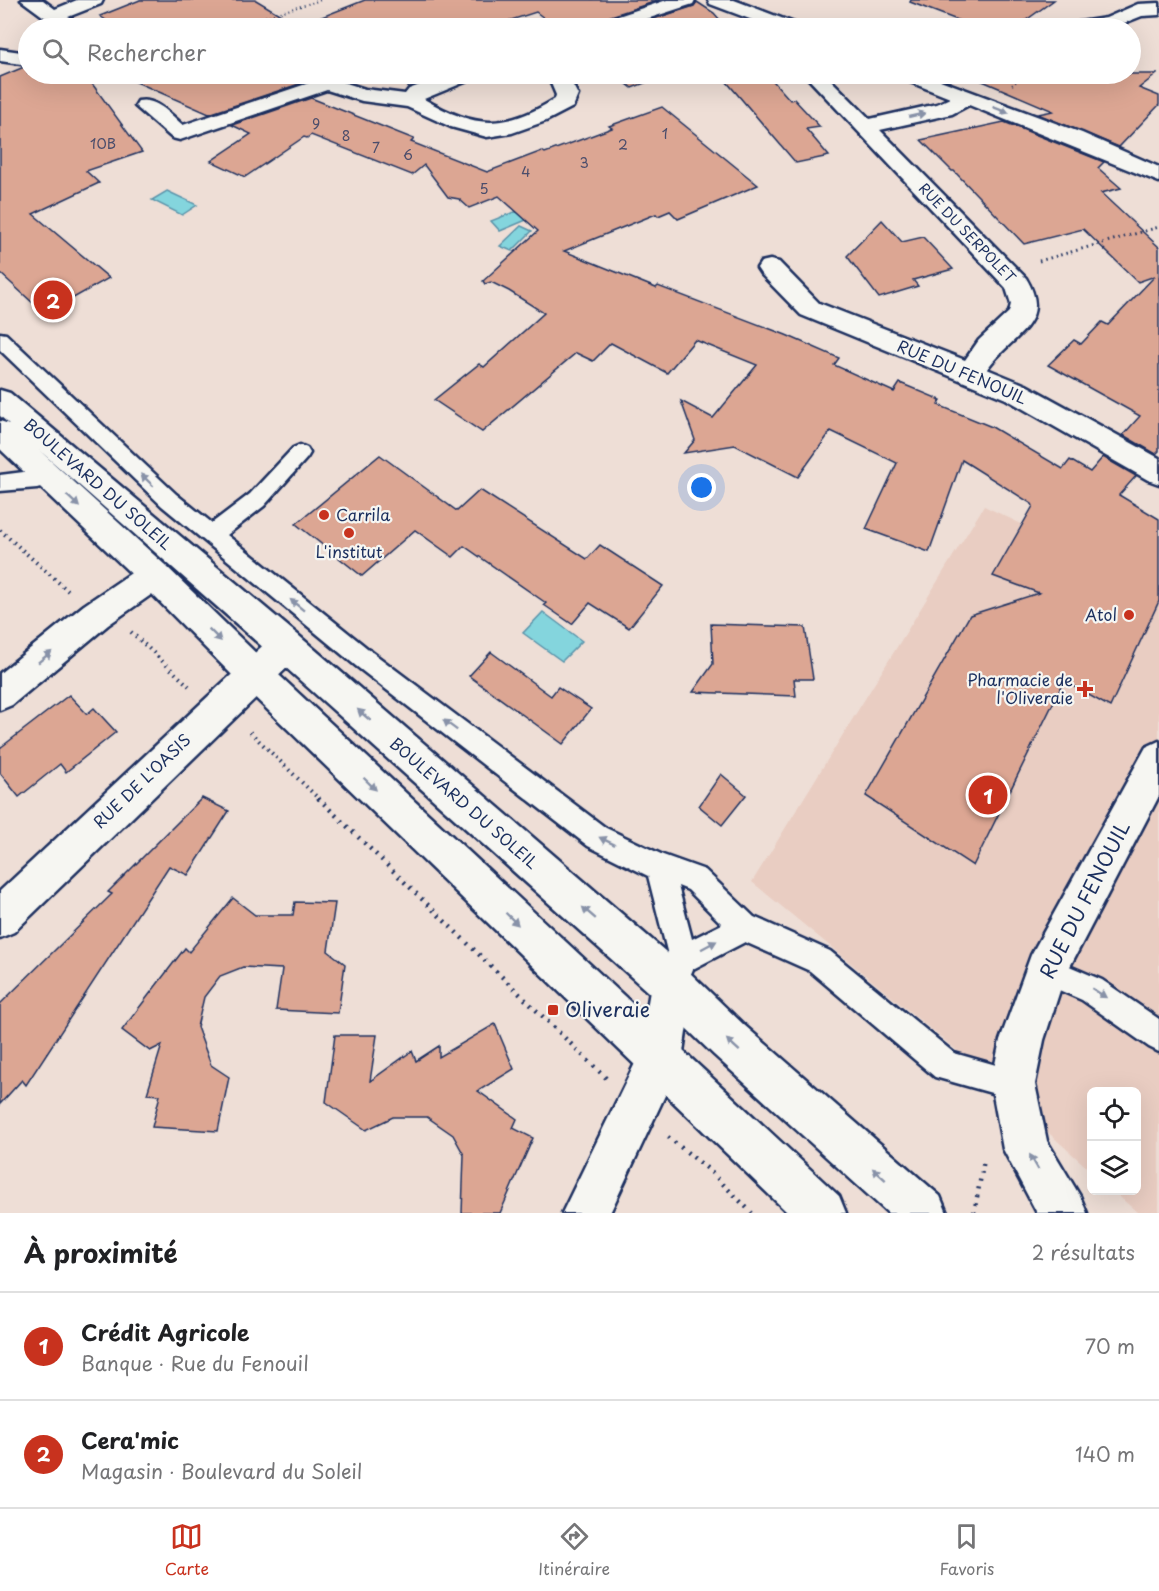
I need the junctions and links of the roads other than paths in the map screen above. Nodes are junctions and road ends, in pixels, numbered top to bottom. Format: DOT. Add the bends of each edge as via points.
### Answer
graph roads {
  1 [pos="30,0"];
  2 [pos="94,0"];
  3 [pos="686,0"];
  4 [pos="717,0"];
  5 [pos="1159,9"];
  6 [pos="54,16"];
  7 [pos="57,18"];
  8 [pos="631,18"];
  9 [pos="764,18"];
  10 [pos="1121,18"];
  11 [pos="0,55"];
  12 [pos="18,58"];
  13 [pos="324,84"];
  14 [pos="330,84"];
  15 [pos="441,84"];
  16 [pos="562,84"];
  17 [pos="823,84"];
  18 [pos="934,84"];
  19 [pos="968,97"];
  20 [pos="413,100"];
  21 [pos="146,106"];
  22 [pos="864,127"];
  23 [pos="1159,175"];
  24 [pos="770,268"];
  25 [pos="0,339"];
  26 [pos="970,374"];
  27 [pos="0,400"];
  28 [pos="0,432"];
  29 [pos="300,453"];
  30 [pos="1159,472"];
  31 [pos="47,477"];
  32 [pos="0,483"];
  33 [pos="211,535"];
  34 [pos="153,575"];
  35 [pos="286,646"];
  36 [pos="254,674"];
  37 [pos="0,694"];
  38 [pos="1159,759"];
  39 [pos="659,867"];
  40 [pos="0,918"];
  41 [pos="744,927"];
  42 [pos="1046,970"];
  43 [pos="677,972"];
  44 [pos="1159,1037"];
  45 [pos="660,1059"];
  46 [pos="1013,1084"];
  47 [pos="586,1213"];
  48 [pos="822,1213"];
  49 [pos="923,1213"];
  50 [pos="1063,1213"];
  1 -- 6 [label="street"];
  2 -- 6 [label="street"];
  3 -- 8 [label="street"];
  4 -- 9 [label="street"];
  5 -- 10 [label="street" via="1138,10"];
  6 -- 7 [label="street"];
  11 -- 12 [label="street"];
  13 -- 21 [label="street" via="180,133"];
  14 -- 20 [label="street" via="362,95"];
  15 -- 20 [label="street" via="416,93"];
  16 -- 20 [label="street" via="566,102 488,130 423,108"];
  17 -- 22 [label="street, RUE DU SERPOLET"];
  18 -- 19 [label="street"];
  22 -- 19 [label="street, one-way" via="944,109"];
  19 -- 23 [label="street, one-way"];
  22 -- 26 [label="street, RUE DU SERPOLET" via="1024,295 1022,316 988,349"];
  24 -- 26 [label="street, RUE DU FENOUIL" via="810,309"];
  33 -- 25 [label="lane, one-way" via="169,501"];
  26 -- 30 [label="street, RUE DU FENOUIL" via="1016,392"];
  27 -- 35 [label="street, BOULEVARD DU SOLEIL"];
  28 -- 31 [label="street, BOULEVARD DU SOLEIL"];
  29 -- 33 [label="lane" via="256,500"];
  31 -- 32 [label="lane"];
  31 -- 34 [label="street, BOULEVARD DU SOLEIL, one-way"];
  39 -- 33 [label="lane, one-way" via="597,837 364,659"];
  34 -- 36 [label="street, BOULEVARD DU SOLEIL, one-way"];
  37 -- 34 [label="street, one-way" via="96,615"];
  35 -- 36 [label="street, RUE DE L'OASIS"];
  43 -- 35 [label="street, BOULEVARD DU SOLEIL, one-way"];
  36 -- 40 [label="street, RUE DE L'OASIS"];
  36 -- 45 [label="street, BOULEVARD DU SOLEIL, one-way"];
  38 -- 42 [label="street, RUE DU FENOUIL"];
  39 -- 41 [label="lane" via="696,879"];
  39 -- 43 [label="lane"];
  43 -- 41 [label="lane, one-way"];
  41 -- 46 [label="lane" via="820,961 946,1066"];
  42 -- 44 [label="lane, one-way" via="1097,991"];
  42 -- 46 [label="street, RUE DU FENOUIL" via="1022,1040"];
  43 -- 45 [label="street"];
  49 -- 43 [label="street, BOULEVARD DU SOLEIL, one-way" via="729,1041"];
  45 -- 47 [label="street"];
  45 -- 48 [label="street, BOULEVARD DU SOLEIL"];
  50 -- 46 [label="street, RUE DU FENOUIL, one-way" via="1026,1149"];
}
